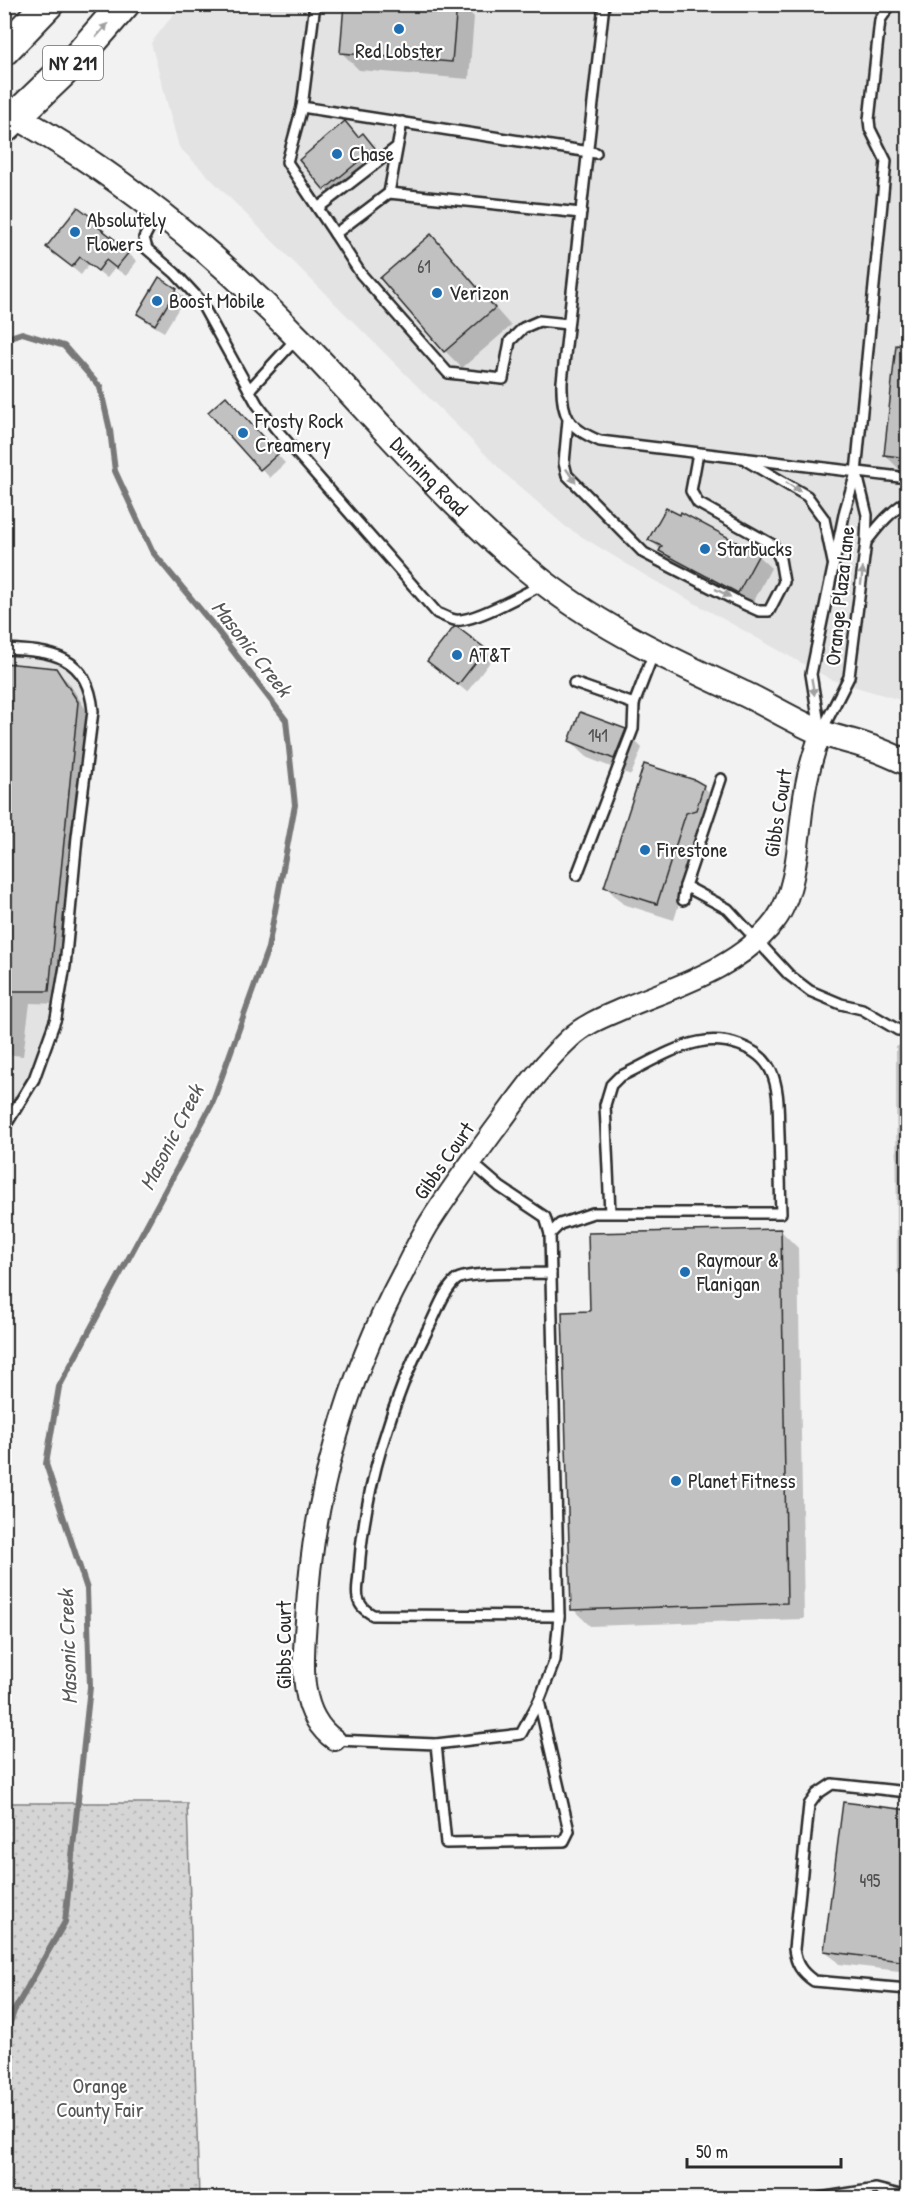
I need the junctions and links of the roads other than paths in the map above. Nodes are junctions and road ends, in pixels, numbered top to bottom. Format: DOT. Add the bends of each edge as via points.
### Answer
graph roads {
  1 [pos="48,4"];
  2 [pos="124,4"];
  3 [pos="315,4"];
  4 [pos="604,4"];
  5 [pos="891,4"];
  6 [pos="4,50"];
  7 [pos="302,107"];
  8 [pos="9,118"];
  9 [pos="402,122"];
  10 [pos="397,147"];
  11 [pos="592,153"];
  12 [pos="389,193"];
  13 [pos="318,208"];
  14 [pos="157,212"];
  15 [pos="581,213"];
  16 [pos="335,234"];
  17 [pos="568,324"];
  18 [pos="298,338"];
  19 [pos="249,390"];
  20 [pos="568,420"];
  21 [pos="698,453"];
  22 [pos="742,458"];
  23 [pos="856,473"];
  24 [pos="908,478"];
  25 [pos="908,501"];
  26 [pos="866,542"];
  27 [pos="834,568"];
  28 [pos="545,583"];
  29 [pos="4,649"];
  30 [pos="655,650"];
  31 [pos="574,683"];
  32 [pos="634,704"];
  33 [pos="821,732"];
  34 [pos="908,763"];
  35 [pos="721,779"];
  36 [pos="577,875"];
  37 [pos="685,886"];
  38 [pos="682,900"];
  39 [pos="757,940"];
  40 [pos="908,1030"];
  41 [pos="4,1128"];
  42 [pos="471,1162"];
  43 [pos="610,1213"];
  44 [pos="550,1234"];
  45 [pos="551,1273"];
  46 [pos="559,1616"];
  47 [pos="538,1701"];
  48 [pos="335,1740"];
  49 [pos="436,1744"];
  50 [pos="908,1792"];
  51 [pos="908,1989"];
  52 [pos="908,2197"];
  53 [pos="820,2199"];
  1 -- 6 [label="main road, NY 211"];
  8 -- 2 [label="main road, NY 211, one-way" via="78,57"];
  3 -- 7 [label="lane"];
  4 -- 11 [label="lane"];
  5 -- 23 [label="lane" via="880,20 869,120 885,161 885,188"];
  7 -- 9 [label="lane"];
  7 -- 13 [label="lane" via="287,162"];
  8 -- 14 [label="street, Dunning Road" via="70,149"];
  9 -- 10 [label="lane"];
  9 -- 11 [label="lane"];
  10 -- 12 [label="lane"];
  10 -- 13 [label="lane"];
  11 -- 15 [label="lane"];
  12 -- 15 [label="lane"];
  12 -- 16 [label="lane"];
  13 -- 16 [label="lane"];
  14 -- 18 [label="street, Dunning Road" via="214,258"];
  14 -- 19 [label="lane" via="144,238 147,249 199,299"];
  15 -- 17 [label="lane"];
  16 -- 17 [label="lane" via="361,274 448,373 503,379 510,341 523,328 539,321"];
  17 -- 20 [label="lane" via="561,400"];
  18 -- 19 [label="lane"];
  18 -- 28 [label="street, Dunning Road" via="435,483"];
  19 -- 28 [label="lane" via="276,429 437,613 456,620 474,616"];
  20 -- 21 [label="lane" via="584,435 600,441"];
  20 -- 21 [label="lane, one-way" via="564,463 567,475 644,553 759,611 769,611 784,582 780,559 773,545 698,502 691,491"];
  21 -- 22 [label="lane"];
  22 -- 23 [label="lane"];
  22 -- 27 [label="lane, one-way" via="807,496 824,519"];
  23 -- 24 [label="lane"];
  23 -- 26 [label="lane, Orange Plaza Lane" via="867,515"];
  23 -- 27 [label="lane"];
  25 -- 26 [label="lane" via="878,526"];
  33 -- 26 [label="lane, Orange Plaza Lane, one-way" via="849,678"];
  27 -- 33 [label="lane, one-way" via="811,674"];
  28 -- 30 [label="street, Dunning Road"];
  29 -- 41 [label="lane" via="40,650 69,662 87,684 93,711 56,1018 34,1079"];
  30 -- 32 [label="lane"];
  30 -- 33 [label="street, Dunning Road"];
  31 -- 32 [label="lane"];
  32 -- 36 [label="lane" via="633,729"];
  33 -- 34 [label="street, Dunning Road"];
  33 -- 39 [label="street, Gibbs Court" via="805,789 786,901 776,921"];
  35 -- 37 [label="lane"];
  37 -- 38 [label="lane"];
  37 -- 39 [label="lane" via="728,909"];
  39 -- 40 [label="lane" via="789,975 810,991 862,1009 898,1030"];
  39 -- 42 [label="street, Gibbs Court" via="739,957 597,1019 574,1034 545,1062"];
  42 -- 44 [label="lane" via="545,1217"];
  42 -- 48 [label="street, Gibbs Court" via="428,1225 382,1313 338,1429 321,1498 307,1594 304,1678 316,1722"];
  43 -- 43 [label="lane" via="781,1213 777,1094 771,1070 759,1057 738,1044 700,1041 619,1077 611,1085 605,1105"];
  43 -- 44 [label="lane" via="592,1213 560,1224"];
  44 -- 45 [label="lane"];
  45 -- 46 [label="lane"];
  45 -- 46 [label="lane" via="471,1275 458,1278 448,1290 414,1355 394,1406 368,1510 358,1598 373,1615"];
  46 -- 47 [label="lane" via="555,1660"];
  47 -- 49 [label="lane" via="521,1734"];
  47 -- 49 [label="lane" via="569,1831 564,1841 446,1843"];
  48 -- 49 [label="lane"];
  50 -- 51 [label="lane" via="832,1784 809,1805 794,1949 796,1963 814,1981"];
  52 -- 53 [label="lane" via="876,2189"];
}
